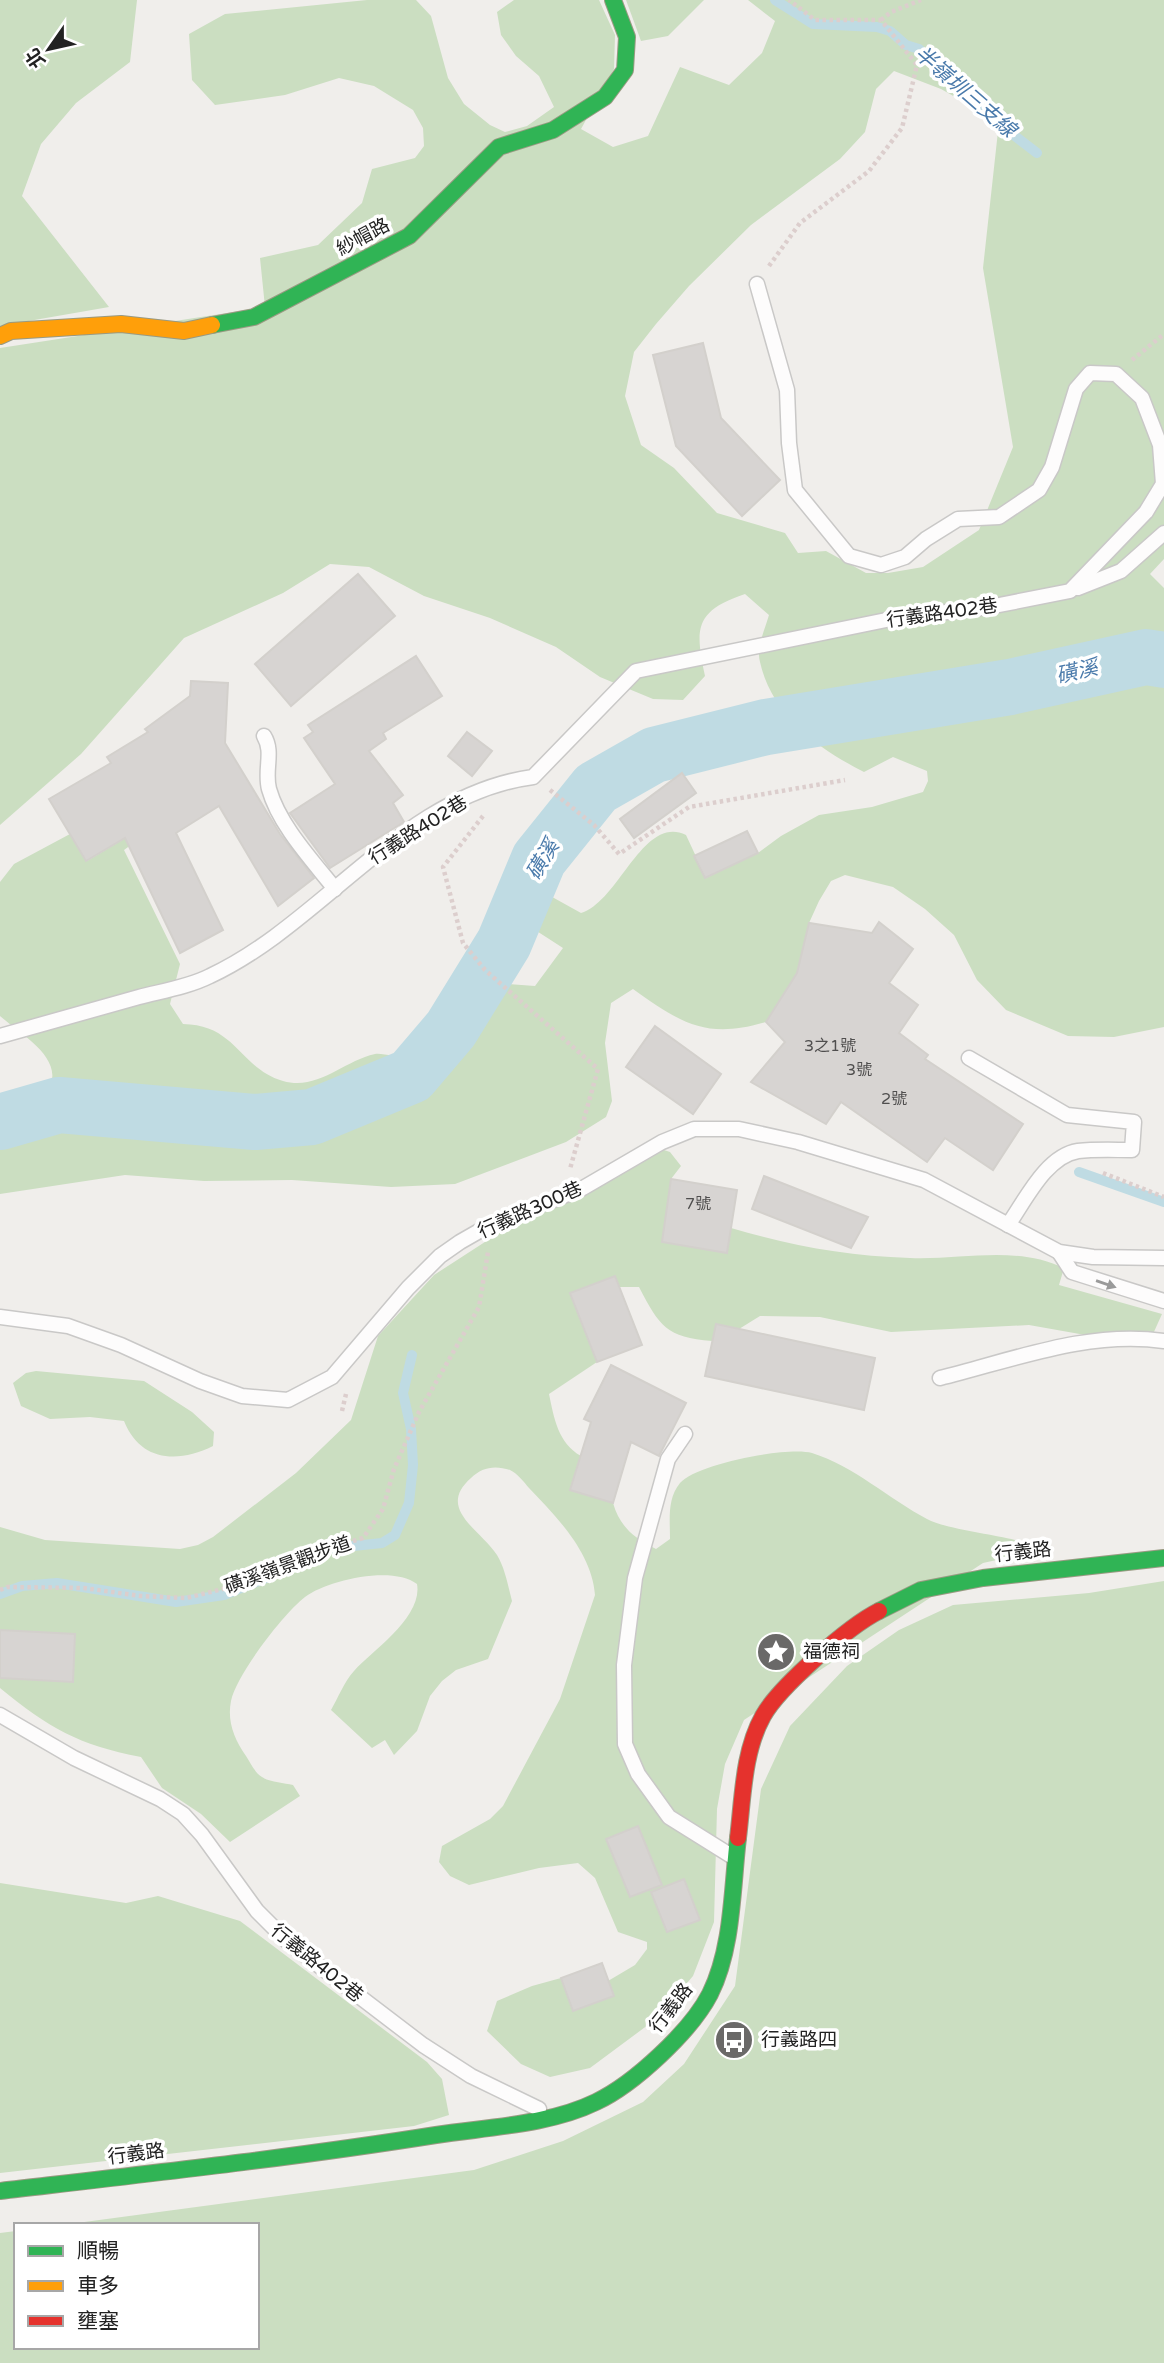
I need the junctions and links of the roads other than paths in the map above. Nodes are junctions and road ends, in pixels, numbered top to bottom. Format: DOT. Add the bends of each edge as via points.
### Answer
graph roads {
  1 [pos="613,0"];
  2 [pos="757,284"];
  3 [pos="0,336"];
  4 [pos="1164,533"];
  5 [pos="1070,591"];
  6 [pos="264,736"];
  7 [pos="335,889"];
  8 [pos="0,1036"];
  9 [pos="969,1058"];
  10 [pos="1009,1224"];
  11 [pos="1059,1252"];
  12 [pos="1164,1258"];
  13 [pos="1164,1301"];
  14 [pos="0,1317"];
  15 [pos="1164,1341"];
  16 [pos="940,1378"];
  17 [pos="685,1434"];
  18 [pos="1164,1558"];
  19 [pos="0,1715"];
  20 [pos="734,1857"];
  21 [pos="554,2116"];
  22 [pos="0,2192"];
  1 -- 3 [label="street, 紗帽路" via="627,37 625,70 605,97 553,130 499,148 409,236 254,317 184,331 121,324 11,331"];
  2 -- 5 [label="lane" via="788,390 796,490 849,556 881,565 905,557 958,519 999,517 1039,490 1052,467 1076,390 1090,373 1116,374 1142,398 1160,445 1163,484 1146,512"];
  4 -- 5 [label="lane, 行義路402巷" via="1121,571"];
  5 -- 7 [label="lane, 行義路402巷" via="897,618 636,671 533,777 512,779 454,804 370,858"];
  6 -- 7 [label="lane" via="269,788 276,805"];
  7 -- 8 [label="lane, 行義路402巷" via="272,938 211,976"];
  9 -- 10 [label="lane" via="1067,1115 1134,1122 1132,1150 1079,1151 1058,1160"];
  10 -- 11 [label="lane, 行義路300巷"];
  10 -- 14 [label="lane, 行義路300巷" via="924,1180 798,1142 717,1128 680,1133 608,1175 488,1226 450,1249 422,1273 332,1377 288,1400 242,1396 68,1326"];
  11 -- 12 [label="lane, 行義路300巷"];
  11 -- 13 [label="lane, 行義路300巷, one-way" via="1072,1272"];
  15 -- 16 [label="lane" via="1073,1343"];
  17 -- 20 [label="lane" via="668,1459 635,1578 624,1665 625,1744 638,1774 669,1817"];
  18 -- 20 [label="street, 行義路" via="983,1578 921,1590 865,1618 807,1666 763,1715 749,1753"];
  19 -- 21 [label="lane, 行義路402巷" via="183,1814 257,1911 288,1942 362,2001 471,2076"];
  20 -- 21 [label="street, 行義路" via="723,1958 710,1993 685,2030 651,2064 597,2102"];
  21 -- 22 [label="street, 行義路" via="333,2151"];
}
